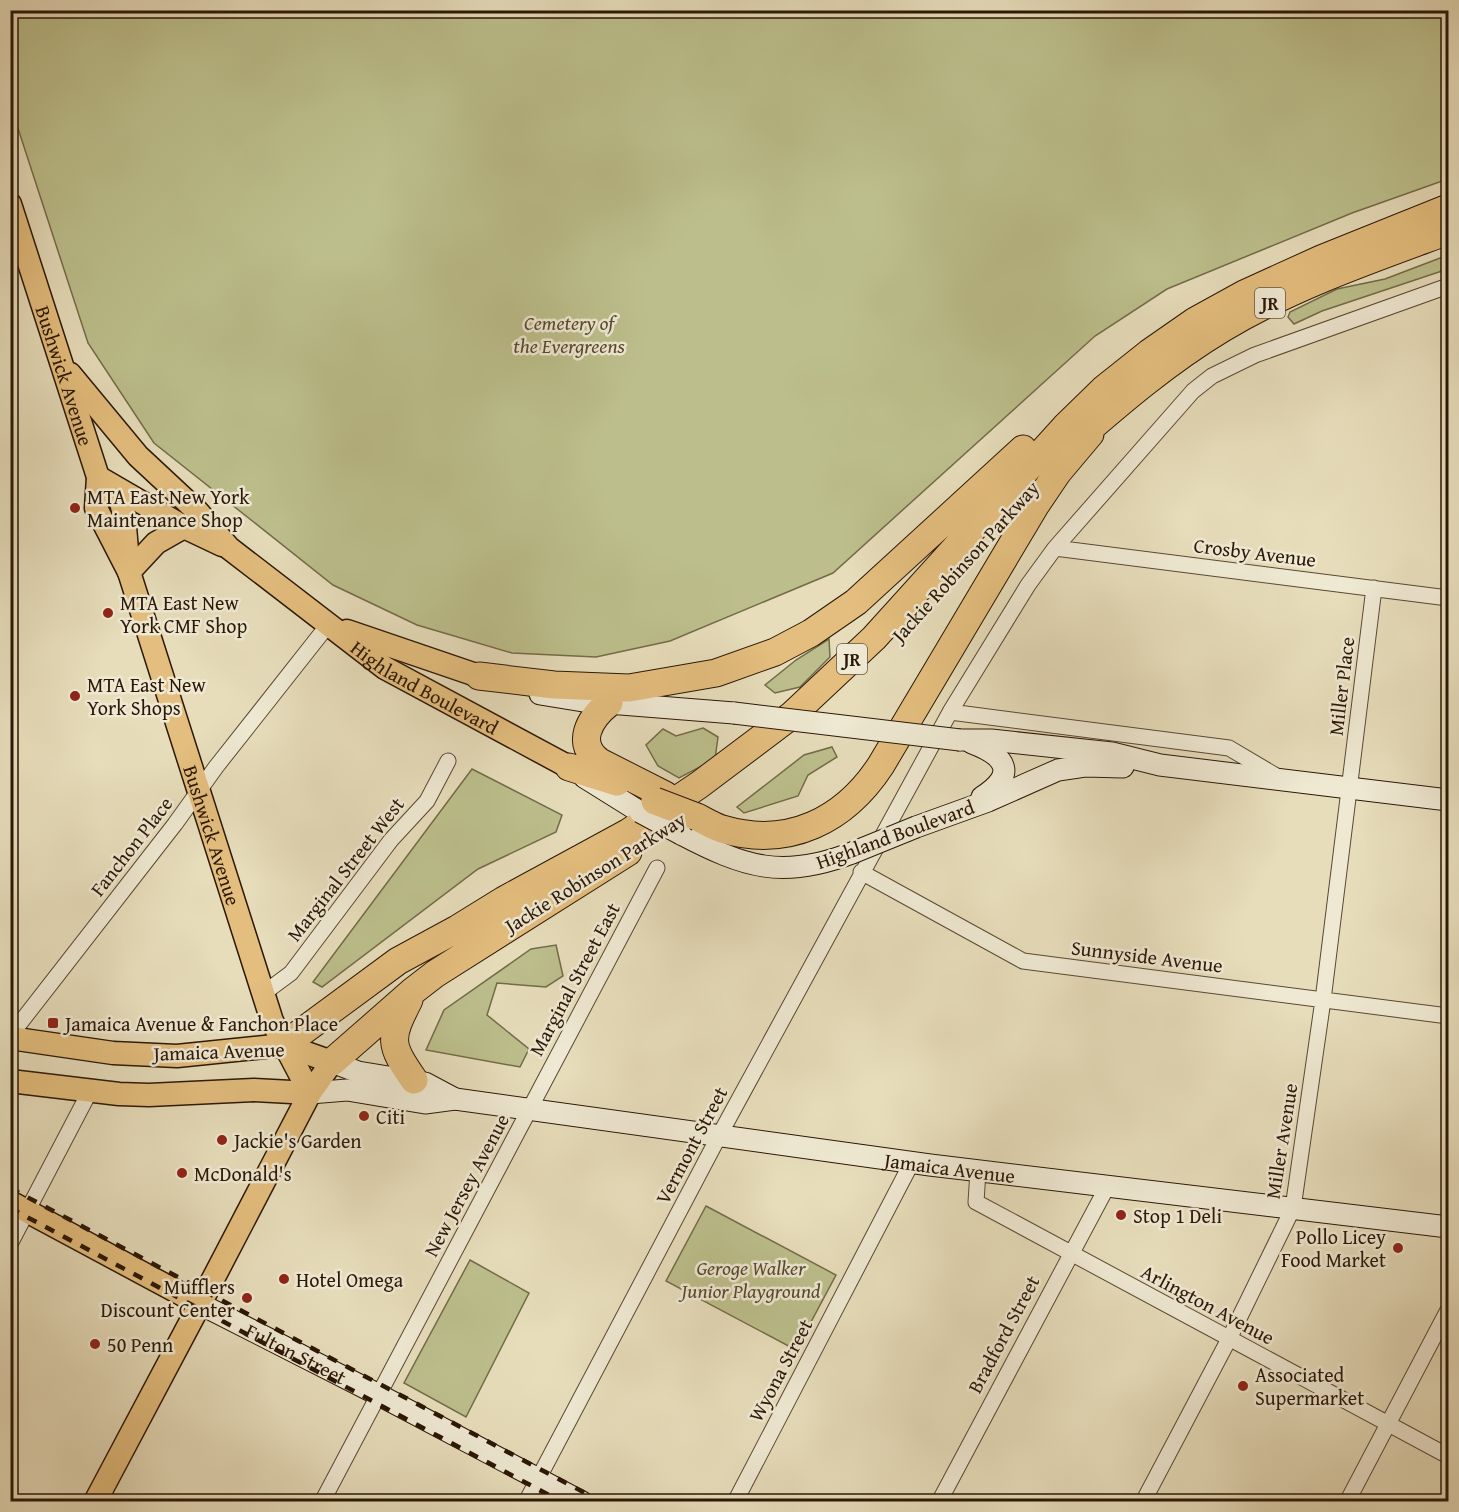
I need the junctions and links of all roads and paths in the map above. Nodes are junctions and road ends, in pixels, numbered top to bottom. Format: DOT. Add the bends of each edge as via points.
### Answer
graph roads {
  1 [pos="10,204"];
  2 [pos="1449,208"];
  3 [pos="1449,231"];
  4 [pos="1449,286"];
  5 [pos="61,363"];
  6 [pos="1108,399"];
  7 [pos="98,477"];
  8 [pos="184,527"];
  9 [pos="229,548"];
  10 [pos="1055,548"];
  11 [pos="129,572"];
  12 [pos="1374,588"];
  13 [pos="1449,598"];
  14 [pos="328,625"];
  15 [pos="479,676"];
  16 [pos="609,703"];
  17 [pos="950,712"];
  18 [pos="963,741"];
  19 [pos="448,761"];
  20 [pos="1160,765"];
  21 [pos="569,767"];
  22 [pos="1281,779"];
  23 [pos="617,784"];
  24 [pos="1349,789"];
  25 [pos="199,792"];
  26 [pos="1449,800"];
  27 [pos="956,811"];
  28 [pos="709,831"];
  29 [pos="657,868"];
  30 [pos="861,873"];
  31 [pos="457,929"];
  32 [pos="413,991"];
  33 [pos="264,993"];
  34 [pos="1323,1000"];
  35 [pos="1449,1016"];
  36 [pos="10,1037"];
  37 [pos="284,1046"];
  38 [pos="332,1062"];
  39 [pos="414,1080"];
  40 [pos="10,1081"];
  41 [pos="90,1091"];
  42 [pos="310,1093"];
  43 [pos="455,1099"];
  44 [pos="529,1110"];
  45 [pos="719,1136"];
  46 [pos="912,1162"];
  47 [pos="978,1171"];
  48 [pos="1107,1187"];
  49 [pos="19,1207"];
  50 [pos="1293,1208"];
  51 [pos="1449,1227"];
  52 [pos="10,1244"];
  53 [pos="1070,1253"];
  54 [pos="200,1304"];
  55 [pos="1449,1310"];
  56 [pos="1229,1339"];
  57 [pos="379,1395"];
  58 [pos="1388,1424"];
  59 [pos="1449,1456"];
  60 [pos="538,1478"];
  61 [pos="95,1502"];
  62 [pos="322,1502"];
  63 [pos="526,1502"];
  64 [pos="582,1502"];
  65 [pos="735,1502"];
  66 [pos="939,1502"];
  67 [pos="1143,1502"];
  68 [pos="1347,1502"];
  1 -- 5 [label="main road, Bushwick Avenue"];
  2 -- 6 [label="highway, Jackie Robinson Parkway / JR" via="1244,294 1172,337"];
  3 -- 6 [label="highway, Jackie Robinson Parkway / JR" via="1324,279 1249,314"];
  4 -- 10 [label="street" via="1256,355 1212,376 1193,391"];
  5 -- 7 [label="main road, Bushwick Avenue"];
  5 -- 9 [label="main road, Highland Boulevard" via="138,456 197,511"];
  6 -- 15 [label="highway" via="1057,418 856,602 775,652 716,673 629,688"];
  6 -- 28 [label="highway" via="1046,490 881,765 858,796 825,821 803,829 763,835"];
  6 -- 31 [label="highway, Jackie Robinson Parkway / JR" via="1034,460 874,638 792,715 629,832"];
  6 -- 32 [label="highway, Jackie Robinson Parkway / JR" via="872,663 788,739 717,795"];
  7 -- 8 [label="main road, Highland Boulevard"];
  7 -- 11 [label="main road, Bushwick Avenue" via="96,508"];
  8 -- 9 [label="main road, Highland Boulevard"];
  8 -- 11 [label="main road" via="156,543"];
  9 -- 14 [label="main road, Highland Boulevard"];
  10 -- 12 [label="street, Crosby Avenue"];
  10 -- 17 [label="street"];
  11 -- 25 [label="main road, Bushwick Avenue"];
  12 -- 13 [label="street, Crosby Avenue"];
  12 -- 24 [label="street, Miller Place"];
  14 -- 15 [label="main road, Highland Boulevard"];
  14 -- 21 [label="main road, Highland Boulevard" via="385,668"];
  14 -- 25 [label="street, Fanchon Place"];
  15 -- 16 [label="main road, Highland Boulevard" via="532,693"];
  16 -- 18 [label="main road, Highland Boulevard, bridge" via="734,713"];
  16 -- 23 [label="highway" via="591,722 586,736 592,755"];
  17 -- 22 [label="street, Highland Boulevard" via="1229,748"];
  17 -- 30 [label="street, Vermont Street"];
  18 -- 20 [label="main road, Highland Boulevard" via="991,740 1112,753"];
  18 -- 27 [label="main road" via="995,754 1003,764 1003,774 995,787"];
  19 -- 33 [label="street, Marginal Street West" via="427,801 391,840 291,972"];
  20 -- 22 [label="main road, Highland Boulevard"];
  20 -- 27 [label="main road, Highland Boulevard" via="1058,770"];
  21 -- 23 [label="highway"];
  22 -- 24 [label="main road, Highland Boulevard"];
  23 -- 28 [label="highway, bridge"];
  24 -- 26 [label="main road, Highland Boulevard"];
  24 -- 34 [label="street, Miller Avenue"];
  25 -- 33 [label="main road, Bushwick Avenue"];
  25 -- 36 [label="street, Fanchon Place"];
  27 -- 28 [label="main road, Highland Boulevard, bridge" via="852,853 813,865 781,868 730,858"];
  29 -- 44 [label="street, Marginal Street East"];
  30 -- 34 [label="street, Sunnyside Avenue" via="1023,961"];
  30 -- 45 [label="street, Vermont Street"];
  31 -- 37 [label="highway" via="398,961"];
  31 -- 38 [label="highway" via="347,1027"];
  32 -- 38 [label="highway, Jackie Robinson Parkway / JR"];
  32 -- 39 [label="highway" via="395,1028 394,1042"];
  33 -- 37 [label="main road, Bushwick Avenue"];
  34 -- 35 [label="street, Sunnyside Avenue"];
  34 -- 50 [label="street, Miller Avenue"];
  36 -- 37 [label="main road, Jamaica Avenue" via="113,1053 177,1056"];
  37 -- 38 [label="main road, Jamaica Avenue"];
  37 -- 42 [label="main road, Bushwick Avenue"];
  38 -- 39 [label="main road, Jamaica Avenue" via="358,1072"];
  38 -- 42 [label="main road"];
  39 -- 43 [label="main road, Jamaica Avenue"];
  40 -- 41 [label="main road, Jamaica Avenue"];
  41 -- 42 [label="main road, Jamaica Avenue" via="149,1095 254,1090"];
  41 -- 49 [label="street"];
  42 -- 43 [label="main road, Jamaica Avenue" via="347,1090 425,1103"];
  42 -- 54 [label="main road"];
  43 -- 44 [label="main road, Jamaica Avenue"];
  44 -- 45 [label="main road, Jamaica Avenue"];
  44 -- 57 [label="street, New Jersey Avenue"];
  45 -- 46 [label="main road, Jamaica Avenue"];
  45 -- 60 [label="street, Vermont Street"];
  46 -- 47 [label="main road, Jamaica Avenue"];
  46 -- 65 [label="street, Wyona Street"];
  47 -- 48 [label="main road, Jamaica Avenue"];
  47 -- 53 [label="street, Arlington Avenue" via="976,1202"];
  48 -- 50 [label="main road, Jamaica Avenue"];
  48 -- 53 [label="street, Bradford Street"];
  49 -- 52 [label="street"];
  49 -- 54 [label="main road, Fulton Street"];
  50 -- 51 [label="main road, Jamaica Avenue"];
  50 -- 56 [label="street, Miller Avenue"];
  53 -- 56 [label="street, Arlington Avenue"];
  53 -- 66 [label="street, Bradford Street"];
  54 -- 57 [label="main road, Fulton Street"];
  54 -- 61 [label="main road"];
  55 -- 58 [label="street"];
  56 -- 58 [label="street, Arlington Avenue"];
  56 -- 67 [label="street, Miller Avenue"];
  57 -- 60 [label="main road, Fulton Street"];
  57 -- 62 [label="street, New Jersey Avenue"];
  58 -- 59 [label="street, Arlington Avenue"];
  58 -- 68 [label="street"];
  60 -- 63 [label="street, Vermont Street"];
  60 -- 64 [label="main road, Fulton Street"];
}
